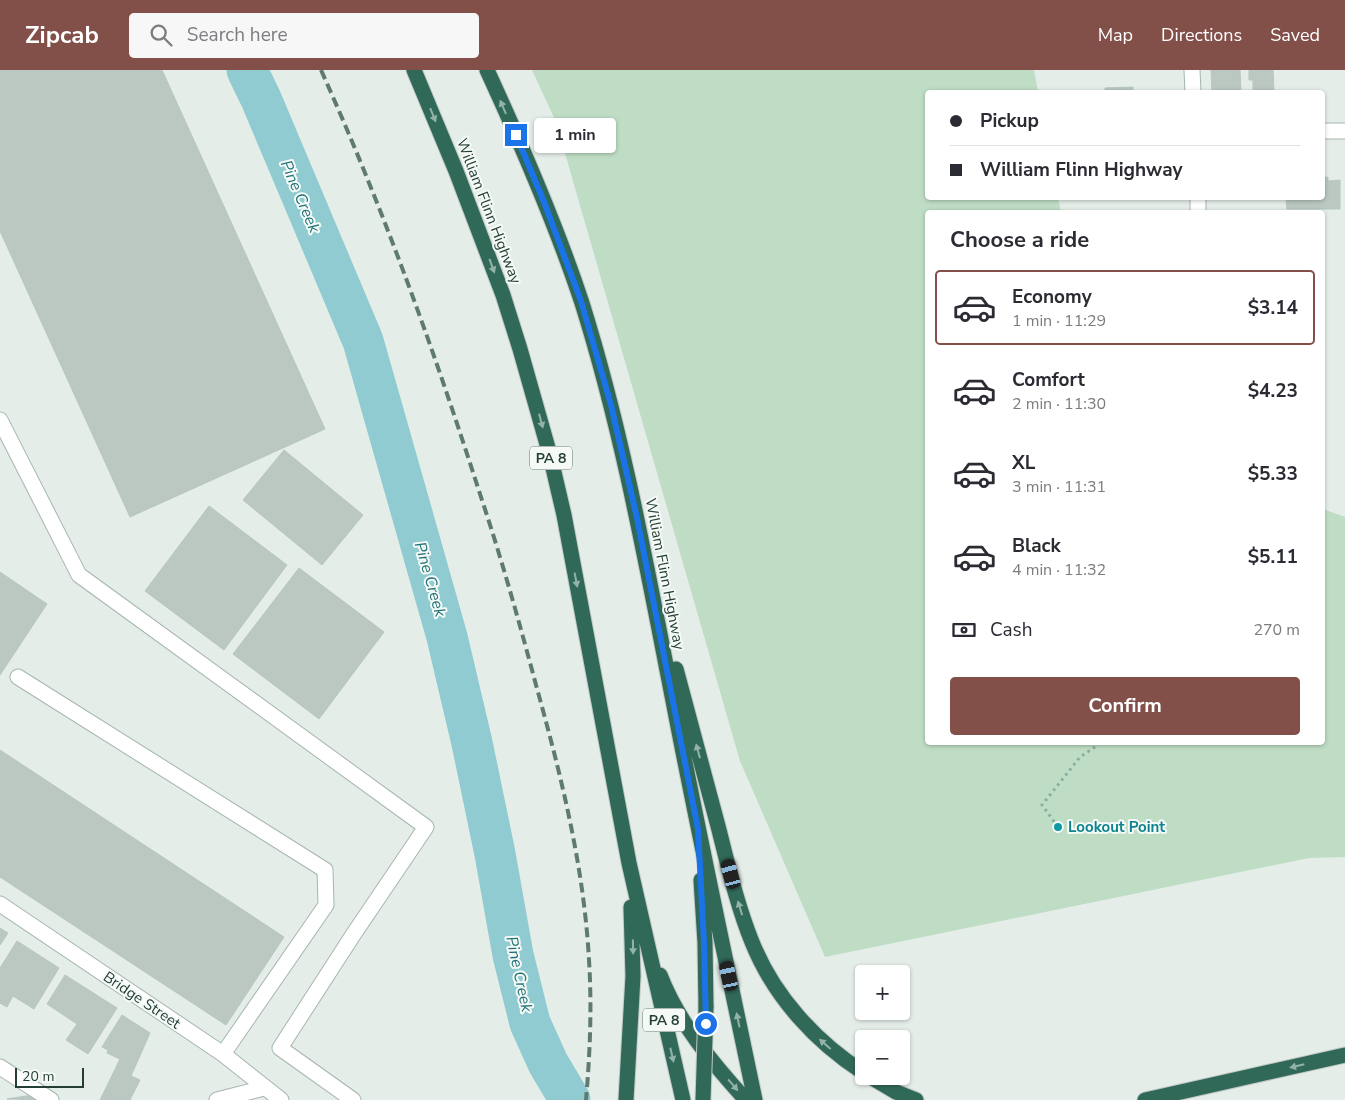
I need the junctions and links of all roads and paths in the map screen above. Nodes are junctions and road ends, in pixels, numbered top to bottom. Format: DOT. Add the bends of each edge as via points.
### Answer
graph roads {
  1 [pos="414,70"];
  2 [pos="487,70"];
  3 [pos="1192,70"];
  4 [pos="1193,90"];
  5 [pos="1345,131"];
  6 [pos="1325,132"];
  7 [pos="0,420"];
  8 [pos="641,535"];
  9 [pos="18,677"];
  10 [pos="1098,745"];
  11 [pos="1058,828"];
  12 [pos="698,829"];
  13 [pos="629,863"];
  14 [pos="0,904"];
  15 [pos="646,939"];
  16 [pos="223,1054"];
  17 [pos="1345,1055"];
  18 [pos="855,1066"];
  19 [pos="0,1067"];
  20 [pos="884,1085"];
  21 [pos="264,1088"];
  22 [pos="52,1100"];
  23 [pos="217,1100"];
  24 [pos="281,1100"];
  25 [pos="353,1100"];
  26 [pos="626,1100"];
  27 [pos="683,1100"];
  28 [pos="703,1100"];
  29 [pos="746,1100"];
  30 [pos="755,1100"];
  31 [pos="916,1100"];
  32 [pos="1145,1100"];
  1 -- 13 [label="highway, William Flinn Highway / PA 8, one-way" via="503,295 550,455"];
  8 -- 2 [label="highway, William Flinn Highway, one-way" via="611,405 581,301 544,202"];
  3 -- 4 [label="street"];
  5 -- 6 [label="street"];
  7 -- 25 [label="street" via="79,575 426,828 280,1048"];
  8 -- 12 [label="highway, William Flinn Highway"];
  18 -- 8 [label="highway, one-way" via="829,1047 798,1016 780,993 753,944 733,883"];
  9 -- 16 [label="street" via="325,870 326,905"];
  10 -- 11 [label="path" via="1080,757 1042,805"];
  12 -- 28 [label="highway, bridge" via="706,1007"];
  30 -- 12 [label="highway, William Flinn Highway, one-way"];
  13 -- 15 [label="highway, William Flinn Highway / PA 8"];
  13 -- 26 [label="highway, one-way" via="633,976"];
  14 -- 16 [label="street, Bridge Street"];
  15 -- 27 [label="highway, William Flinn Highway / PA 8, one-way"];
  15 -- 29 [label="highway, one-way" via="663,983 678,1010 712,1060"];
  16 -- 21 [label="street, Bridge Street"];
  17 -- 32 [label="highway, one-way"];
  19 -- 22 [label="street"];
  20 -- 31 [label="highway"];
  21 -- 23 [label="street"];
  21 -- 24 [label="street, Bridge Street"];
}
